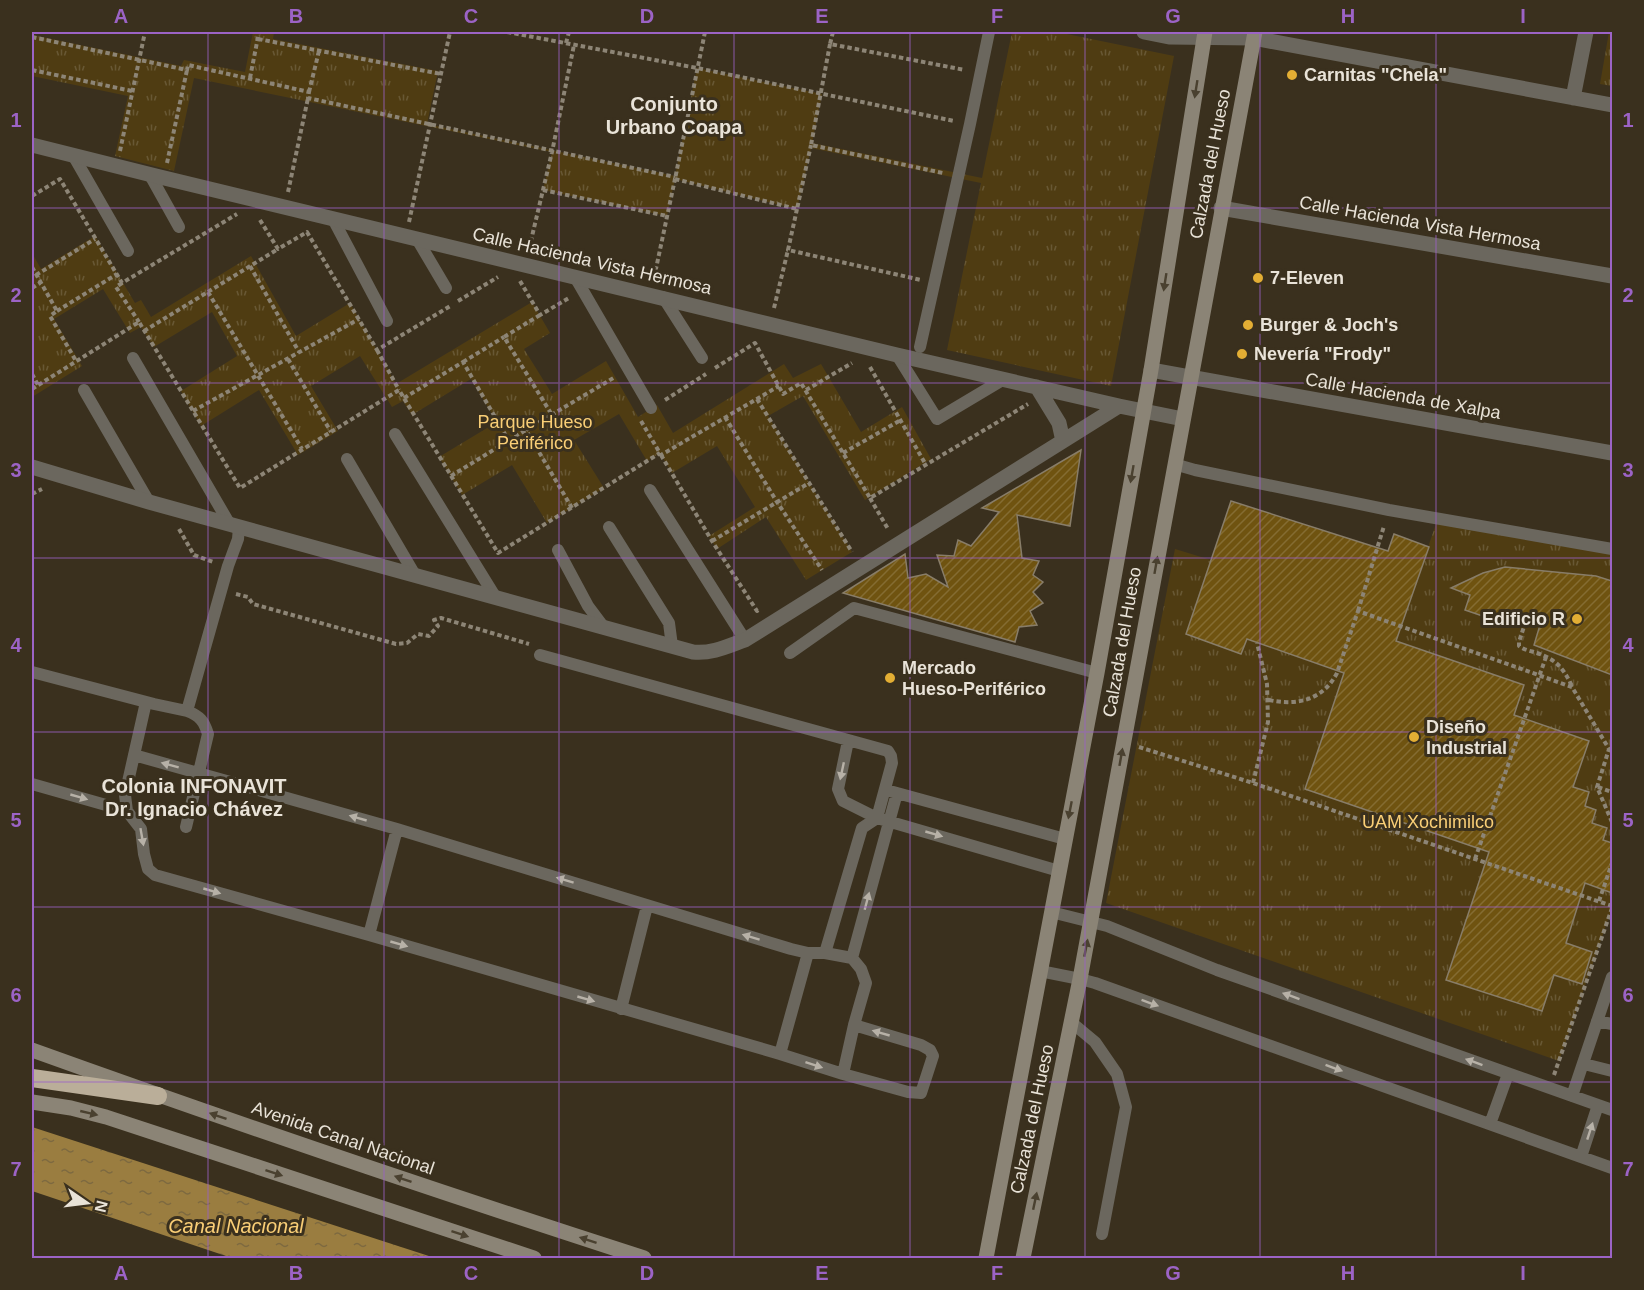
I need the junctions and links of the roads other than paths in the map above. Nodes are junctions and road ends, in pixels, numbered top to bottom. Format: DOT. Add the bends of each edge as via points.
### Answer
graph roads {
  1 [pos="989,32"];
  2 [pos="1144,32"];
  3 [pos="1586,32"];
  4 [pos="1205,34"];
  5 [pos="1254,35"];
  6 [pos="1573,98"];
  7 [pos="1612,105"];
  8 [pos="32,145"];
  9 [pos="74,155"];
  10 [pos="150,175"];
  11 [pos="1221,208"];
  12 [pos="333,219"];
  13 [pos="179,227"];
  14 [pos="417,239"];
  15 [pos="128,251"];
  16 [pos="1612,276"];
  17 [pos="575,277"];
  18 [pos="446,288"];
  19 [pos="663,297"];
  20 [pos="387,321"];
  21 [pos="920,347"];
  22 [pos="897,355"];
  23 [pos="134,358"];
  24 [pos="702,358"];
  25 [pos="1151,370"];
  26 [pos="1191,377"];
  27 [pos="1004,379"];
  28 [pos="84,390"];
  29 [pos="1035,394"];
  30 [pos="656,405"];
  31 [pos="1119,406"];
  32 [pos="1143,411"];
  33 [pos="1183,419"];
  34 [pos="395,434"];
  35 [pos="1063,441"];
  36 [pos="1612,453"];
  37 [pos="347,459"];
  38 [pos="1174,464"];
  39 [pos="32,467"];
  40 [pos="650,490"];
  41 [pos="149,502"];
  42 [pos="234,525"];
  43 [pos="609,527"];
  44 [pos="1612,549"];
  45 [pos="558,550"];
  46 [pos="415,575"];
  47 [pos="496,598"];
  48 [pos="603,626"];
  49 [pos="745,640"];
  50 [pos="672,646"];
  51 [pos="790,653"];
  52 [pos="540,655"];
  53 [pos="32,672"];
  54 [pos="1097,673"];
  55 [pos="146,702"];
  56 [pos="187,711"];
  57 [pos="848,741"];
  58 [pos="134,755"];
  59 [pos="199,773"];
  60 [pos="32,784"];
  61 [pos="891,792"];
  62 [pos="127,811"];
  63 [pos="883,820"];
  64 [pos="186,826"];
  65 [pos="397,829"];
  66 [pos="1065,839"];
  67 [pos="1059,871"];
  68 [pos="647,906"];
  69 [pos="1051,912"];
  70 [pos="1091,921"];
  71 [pos="369,935"];
  72 [pos="825,952"];
  73 [pos="808,953"];
  74 [pos="852,958"];
  75 [pos="1040,971"];
  76 [pos="1612,978"];
  77 [pos="1080,979"];
  78 [pos="621,1009"];
  79 [pos="1597,1021"];
  80 [pos="1071,1022"];
  81 [pos="1612,1024"];
  82 [pos="854,1025"];
  83 [pos="32,1050"];
  84 [pos="780,1054"];
  85 [pos="1584,1064"];
  86 [pos="1612,1071"];
  87 [pos="843,1074"];
  88 [pos="1508,1074"];
  89 [pos="32,1078"];
  90 [pos="158,1096"];
  91 [pos="1572,1096"];
  92 [pos="32,1102"];
  93 [pos="1598,1105"];
  94 [pos="1612,1110"];
  95 [pos="1491,1124"];
  96 [pos="1581,1157"];
  97 [pos="1612,1168"];
  98 [pos="1102,1234"];
  99 [pos="534,1258"];
  100 [pos="644,1258"];
  101 [pos="986,1258"];
  102 [pos="1023,1258"];
  1 -- 21 [label="lane"];
  2 -- 4 [label="street" via="1169,37"];
  3 -- 6 [label="street"];
  4 -- 5 [label="street"];
  4 -- 25 [label="main road, Calzada del Hueso, one-way"];
  5 -- 6 [label="street"];
  5 -- 11 [label="main road, Calzada del Hueso"];
  6 -- 7 [label="street"];
  8 -- 9 [label="street, Calle Hacienda Vista Hermosa"];
  9 -- 10 [label="street, Calle Hacienda Vista Hermosa"];
  9 -- 15 [label="lane"];
  10 -- 12 [label="street, Calle Hacienda Vista Hermosa"];
  10 -- 13 [label="lane"];
  11 -- 16 [label="street, Calle Hacienda Vista Hermosa"];
  11 -- 26 [label="main road, Calzada del Hueso"];
  12 -- 14 [label="street, Calle Hacienda Vista Hermosa"];
  12 -- 20 [label="lane"];
  14 -- 17 [label="street, Calle Hacienda Vista Hermosa"];
  14 -- 18 [label="lane"];
  17 -- 19 [label="street, Calle Hacienda Vista Hermosa"];
  17 -- 30 [label="lane"];
  19 -- 22 [label="street, Calle Hacienda Vista Hermosa"];
  19 -- 24 [label="lane"];
  22 -- 27 [label="street, Calle Hacienda Vista Hermosa"];
  22 -- 27 [label="lane" via="937,419"];
  23 -- 42 [label="lane"];
  25 -- 26 [label="street, Calle Hacienda de Xalpa"];
  25 -- 32 [label="main road, Calzada del Hueso"];
  26 -- 33 [label="main road, Calzada del Hueso"];
  26 -- 36 [label="street, Calle Hacienda de Xalpa"];
  27 -- 29 [label="street, Calle Hacienda Vista Hermosa"];
  28 -- 41 [label="lane"];
  29 -- 31 [label="street, Calle Hacienda Vista Hermosa"];
  29 -- 35 [label="street" via="1059,423"];
  31 -- 32 [label="street, Calle Hacienda Vista Hermosa"];
  31 -- 35 [label="street"];
  32 -- 33 [label="street, Calle Hacienda Vista Hermosa"];
  32 -- 54 [label="main road, Calzada del Hueso, one-way"];
  33 -- 38 [label="main road, Calzada del Hueso"];
  34 -- 47 [label="lane"];
  35 -- 49 [label="street"];
  37 -- 46 [label="lane"];
  38 -- 44 [label="lane" via="1389,510"];
  70 -- 38 [label="main road, Calzada del Hueso, one-way"];
  39 -- 41 [label="street"];
  40 -- 49 [label="lane"];
  41 -- 42 [label="street"];
  42 -- 46 [label="street"];
  42 -- 56 [label="lane" via="238,539"];
  43 -- 50 [label="lane" via="669,623"];
  45 -- 48 [label="lane"];
  46 -- 47 [label="street"];
  47 -- 48 [label="street"];
  48 -- 50 [label="street"];
  49 -- 50 [label="street" via="705,653"];
  51 -- 54 [label="lane" via="854,608"];
  52 -- 57 [label="lane"];
  53 -- 55 [label="lane"];
  54 -- 66 [label="main road, Calzada del Hueso, one-way"];
  55 -- 56 [label="lane"];
  55 -- 58 [label="lane"];
  56 -- 59 [label="lane" via="199,715 208,734"];
  57 -- 61 [label="lane" via="888,751 892,763"];
  57 -- 63 [label="lane, one-way" via="838,789 843,801"];
  59 -- 58 [label="lane, one-way"];
  58 -- 62 [label="lane" via="125,795"];
  59 -- 64 [label="lane"];
  65 -- 59 [label="lane, one-way"];
  60 -- 62 [label="lane, one-way"];
  61 -- 63 [label="lane"];
  61 -- 66 [label="lane"];
  62 -- 71 [label="lane, one-way" via="141,829 148,869 155,875"];
  63 -- 67 [label="lane, one-way"];
  63 -- 72 [label="lane" via="862,828"];
  74 -- 63 [label="lane, one-way"];
  68 -- 65 [label="lane, one-way"];
  65 -- 71 [label="lane"];
  66 -- 67 [label="main road, Calzada del Hueso"];
  67 -- 69 [label="main road, Calzada del Hueso"];
  73 -- 68 [label="lane, one-way"];
  68 -- 78 [label="lane"];
  69 -- 70 [label="lane"];
  69 -- 75 [label="main road, Calzada del Hueso"];
  77 -- 70 [label="main road, Calzada del Hueso, one-way"];
  88 -- 70 [label="lane, one-way"];
  71 -- 78 [label="lane, one-way"];
  72 -- 73 [label="lane"];
  72 -- 74 [label="lane"];
  73 -- 84 [label="lane"];
  74 -- 82 [label="lane" via="866,983"];
  75 -- 77 [label="lane"];
  75 -- 101 [label="main road, Calzada del Hueso"];
  76 -- 79 [label="lane"];
  77 -- 80 [label="main road, Calzada del Hueso"];
  77 -- 95 [label="lane, one-way"];
  78 -- 84 [label="lane"];
  79 -- 81 [label="lane"];
  79 -- 85 [label="lane"];
  80 -- 98 [label="lane" via="1095,1042 1117,1074 1126,1107"];
  102 -- 80 [label="main road, Calzada del Hueso, one-way"];
  82 -- 87 [label="lane"];
  87 -- 82 [label="lane, one-way" via="921,1093 933,1056 921,1045"];
  83 -- 90 [label="main road, Avenida Canal Nacional"];
  84 -- 87 [label="lane, one-way"];
  85 -- 86 [label="lane"];
  85 -- 91 [label="lane"];
  88 -- 91 [label="lane"];
  88 -- 95 [label="lane"];
  89 -- 90 [label="highway"];
  100 -- 90 [label="main road, Avenida Canal Nacional, one-way"];
  91 -- 93 [label="lane"];
  92 -- 99 [label="main road, one-way" via="106,1117"];
  93 -- 94 [label="lane"];
  96 -- 93 [label="lane, one-way"];
  95 -- 96 [label="lane"];
  96 -- 97 [label="lane"];
}
